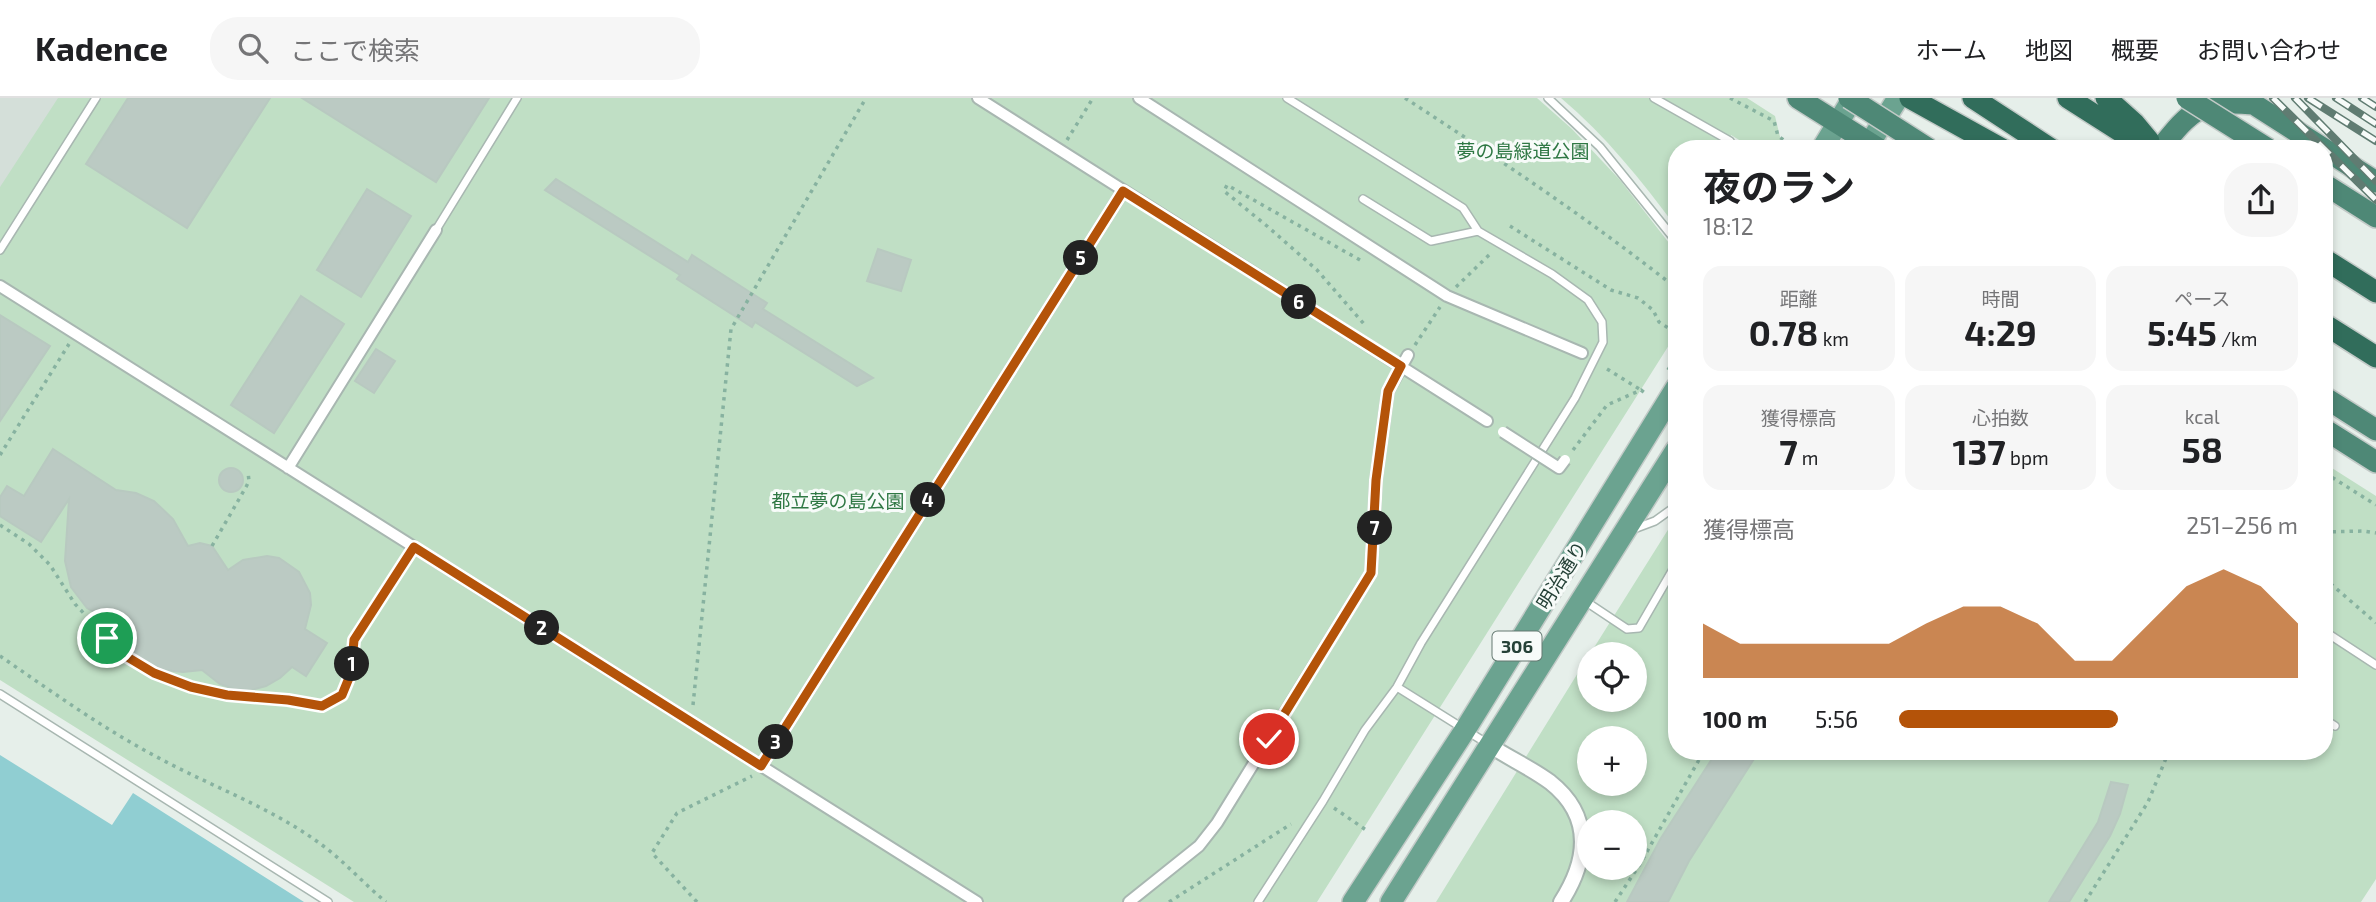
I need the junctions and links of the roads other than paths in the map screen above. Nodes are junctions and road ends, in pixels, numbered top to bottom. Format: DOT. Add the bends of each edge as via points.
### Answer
graph roads {
  1 [pos="96,98"];
  2 [pos="517,98"];
  3 [pos="978,98"];
  4 [pos="1139,98"];
  5 [pos="1287,98"];
  6 [pos="1548,98"];
  7 [pos="1654,98"];
  8 [pos="1798,98"];
  9 [pos="1851,98"];
  10 [pos="1898,98"];
  11 [pos="1910,98"];
  12 [pos="1973,98"];
  13 [pos="2068,98"];
  14 [pos="2106,98"];
  15 [pos="2188,98"];
  16 [pos="2248,101"];
  17 [pos="1838,123"];
  18 [pos="1728,140"];
  19 [pos="1828,140"];
  20 [pos="1861,140"];
  21 [pos="1875,140"];
  22 [pos="1916,140"];
  23 [pos="1986,140"];
  24 [pos="2037,140"];
  25 [pos="2134,140"];
  26 [pos="2150,140"];
  27 [pos="2166,140"];
  28 [pos="2254,140"];
  29 [pos="2310,140"];
  30 [pos="2333,155"];
  31 [pos="2376,182"];
  32 [pos="2333,190"];
  33 [pos="1123,191"];
  34 [pos="1363,199"];
  35 [pos="2376,217"];
  36 [pos="436,230"];
  37 [pos="1668,231"];
  38 [pos="1478,232"];
  39 [pos="0,250"];
  40 [pos="2333,265"];
  41 [pos="0,286"];
  42 [pos="2376,292"];
  43 [pos="2333,330"];
  44 [pos="1582,353"];
  45 [pos="1408,355"];
  46 [pos="2376,357"];
  47 [pos="1401,366"];
  48 [pos="1668,401"];
  49 [pos="2333,403"];
  50 [pos="1487,421"];
  51 [pos="2376,430"];
  52 [pos="1503,432"];
  53 [pos="2333,435"];
  54 [pos="1566,460"];
  55 [pos="2376,462"];
  56 [pos="1668,463"];
  57 [pos="288,468"];
  58 [pos="1668,512"];
  59 [pos="1625,532"];
  60 [pos="1668,578"];
  61 [pos="1582,599"];
  62 [pos="2333,637"];
  63 [pos="2376,665"];
  64 [pos="1396,687"];
  65 [pos="0,694"];
  66 [pos="1465,730"];
  67 [pos="1489,745"];
  68 [pos="764,768"];
  69 [pos="328,902"];
  70 [pos="977,902"];
  71 [pos="1129,902"];
  72 [pos="1258,902"];
  73 [pos="1353,902"];
  74 [pos="1391,902"];
  75 [pos="1561,902"];
  1 -- 39 [label="lane"];
  2 -- 36 [label="lane"];
  3 -- 33 [label="street"];
  4 -- 44 [label="street" via="1444,300"];
  5 -- 38 [label="lane" via="1464,208"];
  6 -- 37 [label="lane" via="1600,147"];
  7 -- 18 [label="lane"];
  8 -- 17 [label="highway"];
  9 -- 17 [label="main road"];
  9 -- 22 [label="highway, bridge"];
  10 -- 21 [label="main road"];
  11 -- 23 [label="highway"];
  12 -- 24 [label="highway"];
  13 -- 25 [label="highway"];
  14 -- 26 [label="highway"];
  15 -- 28 [label="highway, bridge"];
  16 -- 27 [label="highway" via="2211,104 2182,121"];
  16 -- 29 [label="highway"];
  17 -- 19 [label="main road"];
  17 -- 20 [label="highway"];
  30 -- 31 [label="highway"];
  32 -- 35 [label="highway"];
  33 -- 47 [label="street"];
  33 -- 68 [label="street"];
  34 -- 38 [label="lane" via="1431,241"];
  36 -- 57 [label="street"];
  38 -- 64 [label="lane" via="1588,300 1602,322 1603,342 1575,398"];
  40 -- 42 [label="highway"];
  41 -- 57 [label="street"];
  43 -- 46 [label="highway"];
  45 -- 47 [label="street"];
  47 -- 50 [label="street"];
  47 -- 71 [label="street" via="1388,391 1376,480 1371,573 1217,823 1199,846"];
  48 -- 66 [label="main road, 明治通り / 306"];
  49 -- 51 [label="highway"];
  52 -- 54 [label="street, bridge" via="1559,468"];
  53 -- 55 [label="highway"];
  56 -- 59 [label="main road, 明治通り / 306"];
  57 -- 68 [label="street"];
  58 -- 59 [label="lane"];
  59 -- 61 [label="main road, 明治通り / 306"];
  60 -- 61 [label="lane" via="1639,628 1627,628"];
  61 -- 67 [label="main road, 明治通り / 306"];
  62 -- 63 [label="lane"];
  64 -- 66 [label="lane"];
  64 -- 72 [label="lane"];
  65 -- 69 [label="lane"];
  66 -- 67 [label="lane"];
  66 -- 73 [label="main road, 明治通り / 306"];
  67 -- 74 [label="main road, 明治通り / 306"];
  67 -- 75 [label="street" via="1550,782 1568,800 1582,828 1583,855"];
  68 -- 70 [label="street"];
}
